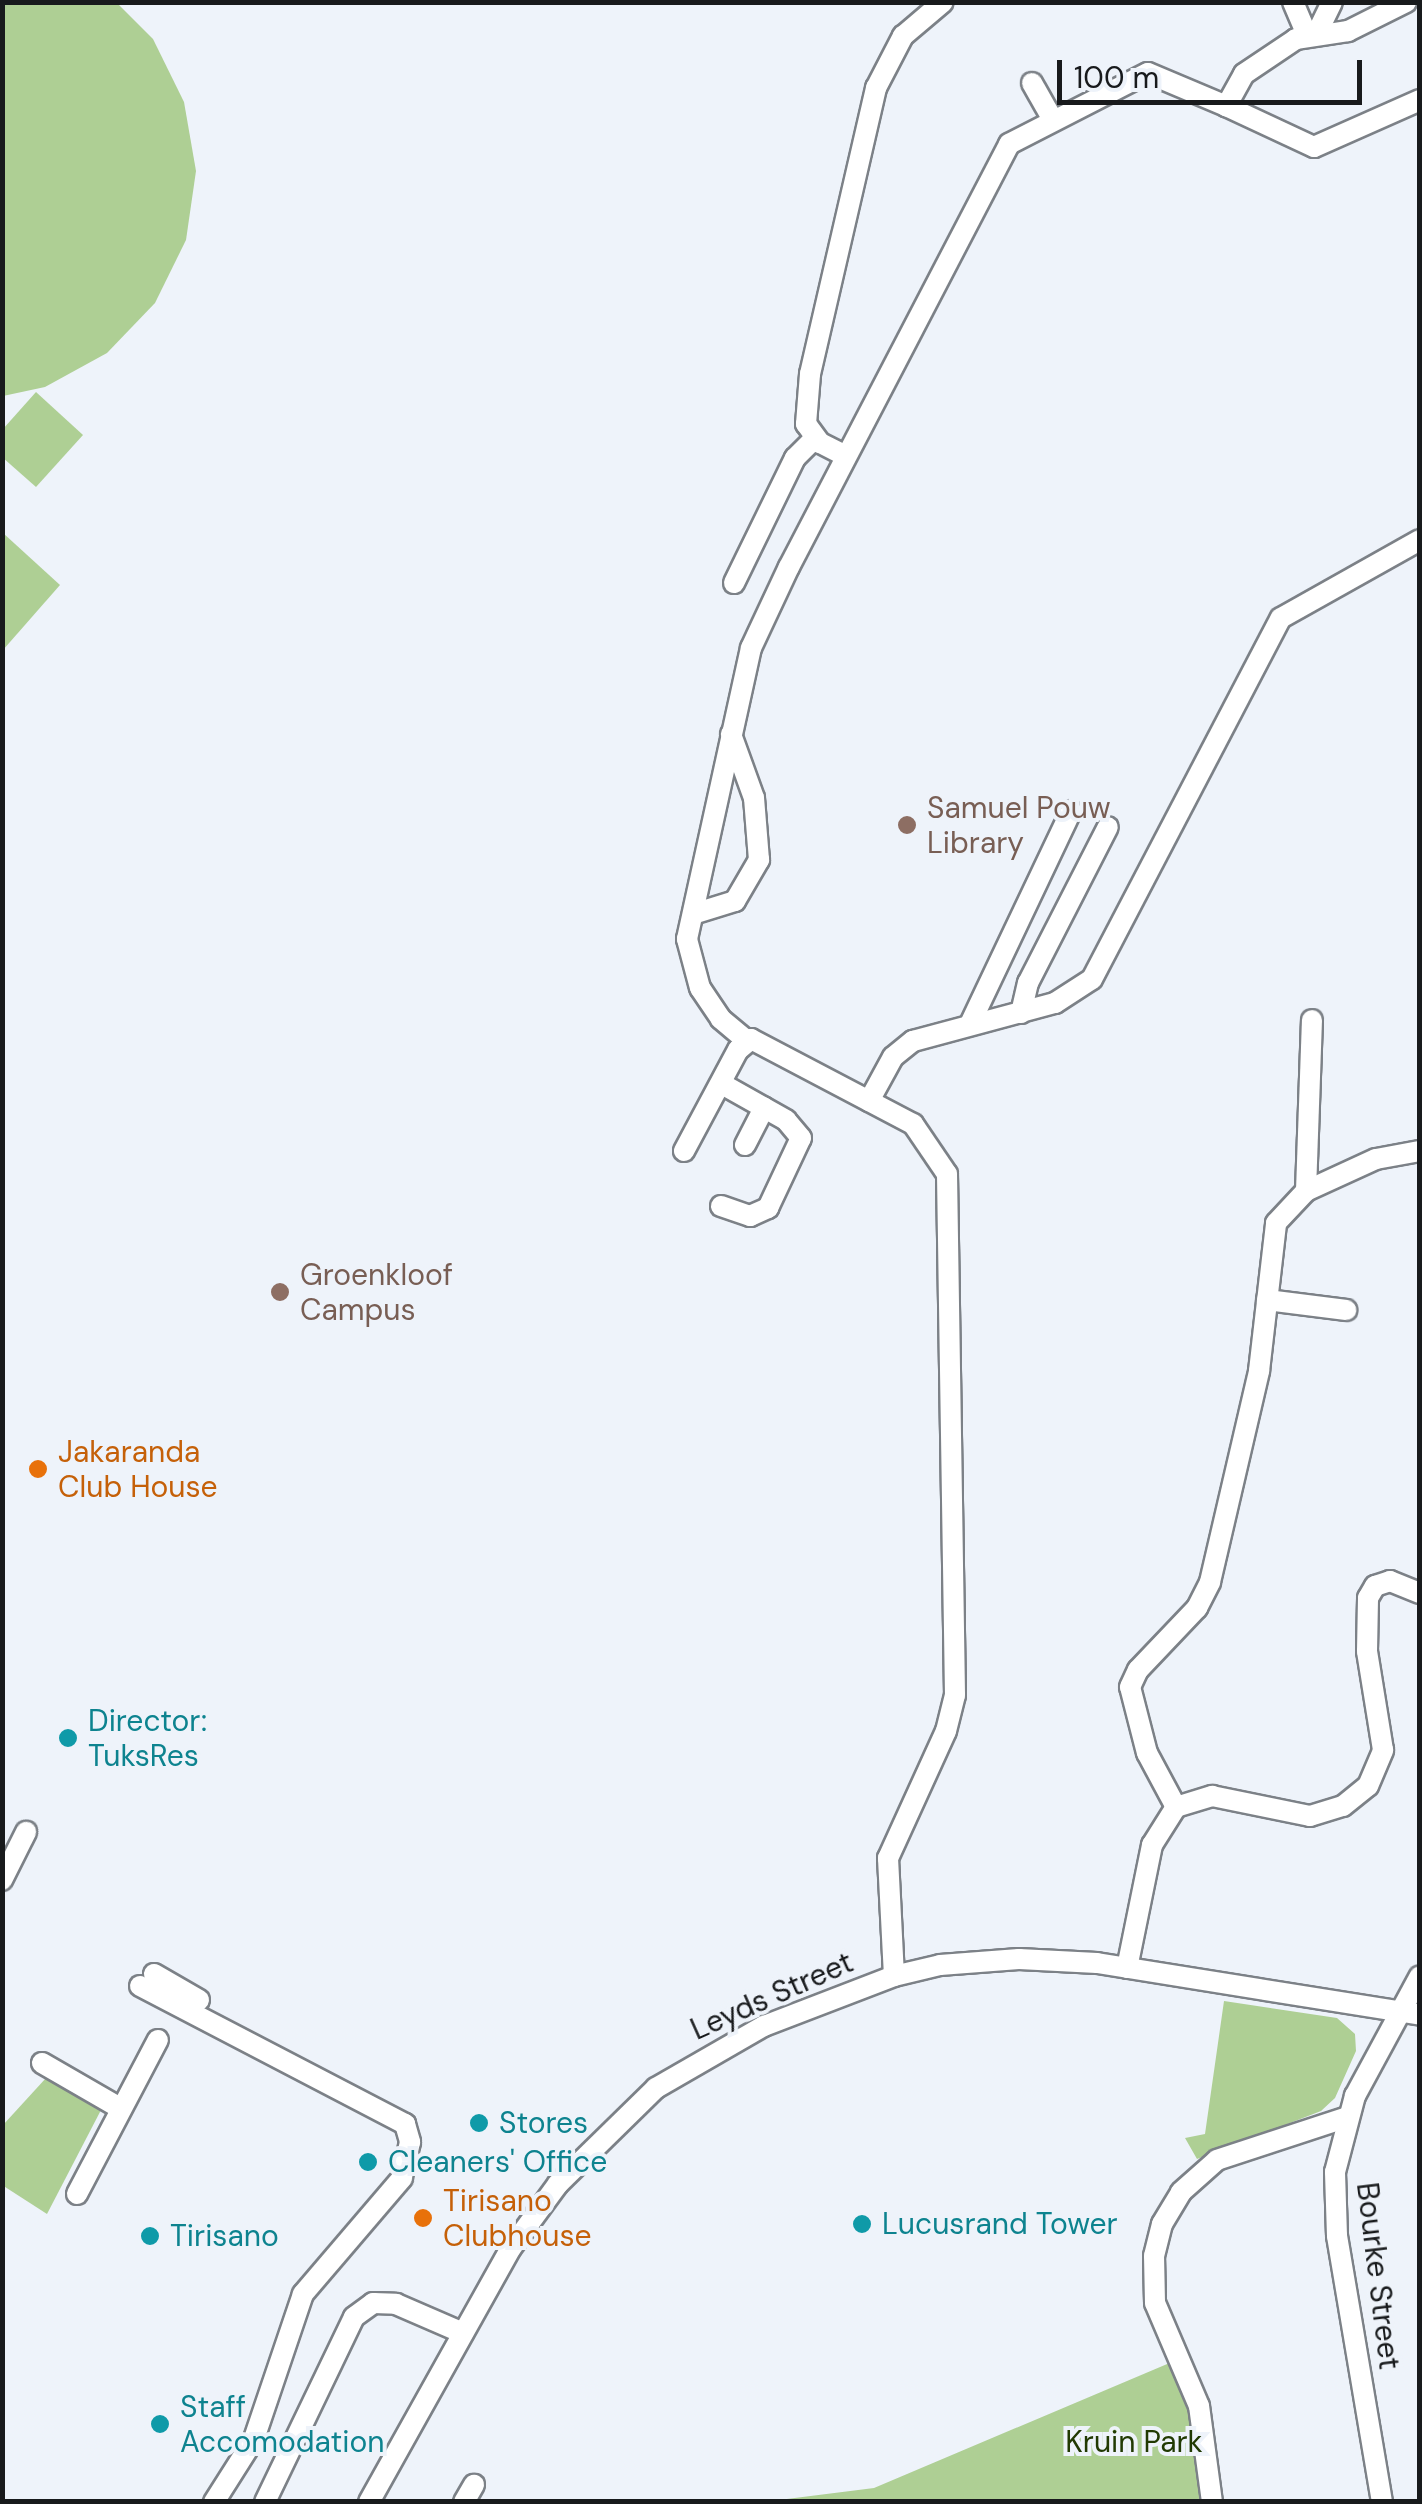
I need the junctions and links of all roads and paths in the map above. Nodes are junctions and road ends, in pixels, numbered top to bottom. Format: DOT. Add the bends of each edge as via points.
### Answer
graph roads {
  1 [pos="944,2"];
  2 [pos="1293,2"];
  3 [pos="1332,2"];
  4 [pos="1406,2"];
  5 [pos="1312,34"];
  6 [pos="1032,83"];
  7 [pos="1420,100"];
  8 [pos="1226,106"];
  9 [pos="1054,120"];
  10 [pos="815,438"];
  11 [pos="846,456"];
  12 [pos="1420,540"];
  13 [pos="734,583"];
  14 [pos="731,734"];
  15 [pos="1072,811"];
  16 [pos="1108,827"];
  17 [pos="693,914"];
  18 [pos="1020,1013"];
  19 [pos="1312,1020"];
  20 [pos="970,1024"];
  21 [pos="746,1040"];
  22 [pos="722,1084"];
  23 [pos="869,1101"];
  24 [pos="764,1108"];
  25 [pos="745,1145"];
  26 [pos="1420,1150"];
  27 [pos="684,1151"];
  28 [pos="1306,1191"];
  29 [pos="720,1206"];
  30 [pos="1267,1300"];
  31 [pos="1346,1310"];
  32 [pos="1420,1593"];
  33 [pos="1176,1807"];
  34 [pos="26,1832"];
  35 [pos="2,1880"];
  36 [pos="1127,1968"];
  37 [pos="894,1976"];
  38 [pos="1420,1976"];
  39 [pos="1411,2013"];
  40 [pos="158,2040"];
  41 [pos="42,2062"];
  42 [pos="120,2108"];
  43 [pos="1348,2117"];
  44 [pos="76,2194"];
  45 [pos="463,2333"];
  46 [pos="214,2502"];
  47 [pos="230,2502"];
  48 [pos="265,2502"];
  49 [pos="368,2502"];
  50 [pos="1212,2502"];
  51 [pos="1382,2502"];
  1 -- 10 [label="street" via="903,36 876,88 804,406"];
  2 -- 5 [label="street"];
  3 -- 5 [label="street"];
  4 -- 5 [label="street" via="1348,32"];
  5 -- 8 [label="street" via="1244,74"];
  6 -- 9 [label="street"];
  7 -- 8 [label="street" via="1314,147"];
  8 -- 9 [label="street" via="1148,73"];
  9 -- 11 [label="street" via="1005,149"];
  10 -- 11 [label="street"];
  10 -- 13 [label="street" via="794,458"];
  11 -- 14 [label="street" via="757,630"];
  12 -- 18 [label="street" via="1281,618 1102,967 1077,991"];
  14 -- 17 [label="street"];
  14 -- 17 [label="street" via="754,798 759,860 735,901"];
  15 -- 20 [label="street"];
  16 -- 18 [label="street" via="1028,983"];
  17 -- 21 [label="street" via="687,947 692,972 720,1019"];
  18 -- 20 [label="street"];
  19 -- 28 [label="street"];
  20 -- 23 [label="street" via="904,1046"];
  21 -- 22 [label="street"];
  21 -- 23 [label="street"];
  22 -- 24 [label="street"];
  22 -- 27 [label="street"];
  23 -- 37 [label="street" via="926,1136 942,1159 950,1192 955,1695 946,1732 888,1858"];
  24 -- 25 [label="street"];
  24 -- 29 [label="street" via="797,1128 797,1155 763,1212 744,1215"];
  26 -- 28 [label="street" via="1376,1159"];
  28 -- 30 [label="street" via="1276,1223"];
  30 -- 31 [label="street"];
  30 -- 33 [label="street" via="1259,1372 1210,1582 1198,1608 1138,1670 1130,1687 1147,1753"];
  32 -- 33 [label="street" via="1390,1581 1368,1598 1368,1662 1383,1750 1360,1795 1310,1816 1212,1796"];
  33 -- 36 [label="street" via="1152,1845"];
  34 -- 35 [label="street"];
  36 -- 37 [label="street, Leyds Street" via="993,1959"];
  36 -- 39 [label="street, Leyds Street"];
  37 -- 45 [label="street, Leyds Street" via="764,2026 656,2088 558,2184"];
  38 -- 39 [label="street, Bourke Street"];
  39 -- 43 [label="street, Bourke Street" via="1382,2038"];
  40 -- 42 [label="street"];
  41 -- 42 [label="street"];
  42 -- 44 [label="street"];
  43 -- 50 [label="street" via="1217,2160 1180,2192 1162,2224 1154,2256 1155,2302 1199,2406"];
  43 -- 51 [label="street, Bourke Street" via="1335,2172 1337,2236"];
  45 -- 48 [label="street" via="396,2304 373,2302 354,2318"];
  45 -- 49 [label="street, Leyds Street"];
  46 -- 47 [label="street" via="260,2426 303,2294 402,2178 410,2142 405,2124 147,1980 408,2113 418,2146 408,2185 308,2305 276,2412"];
}
